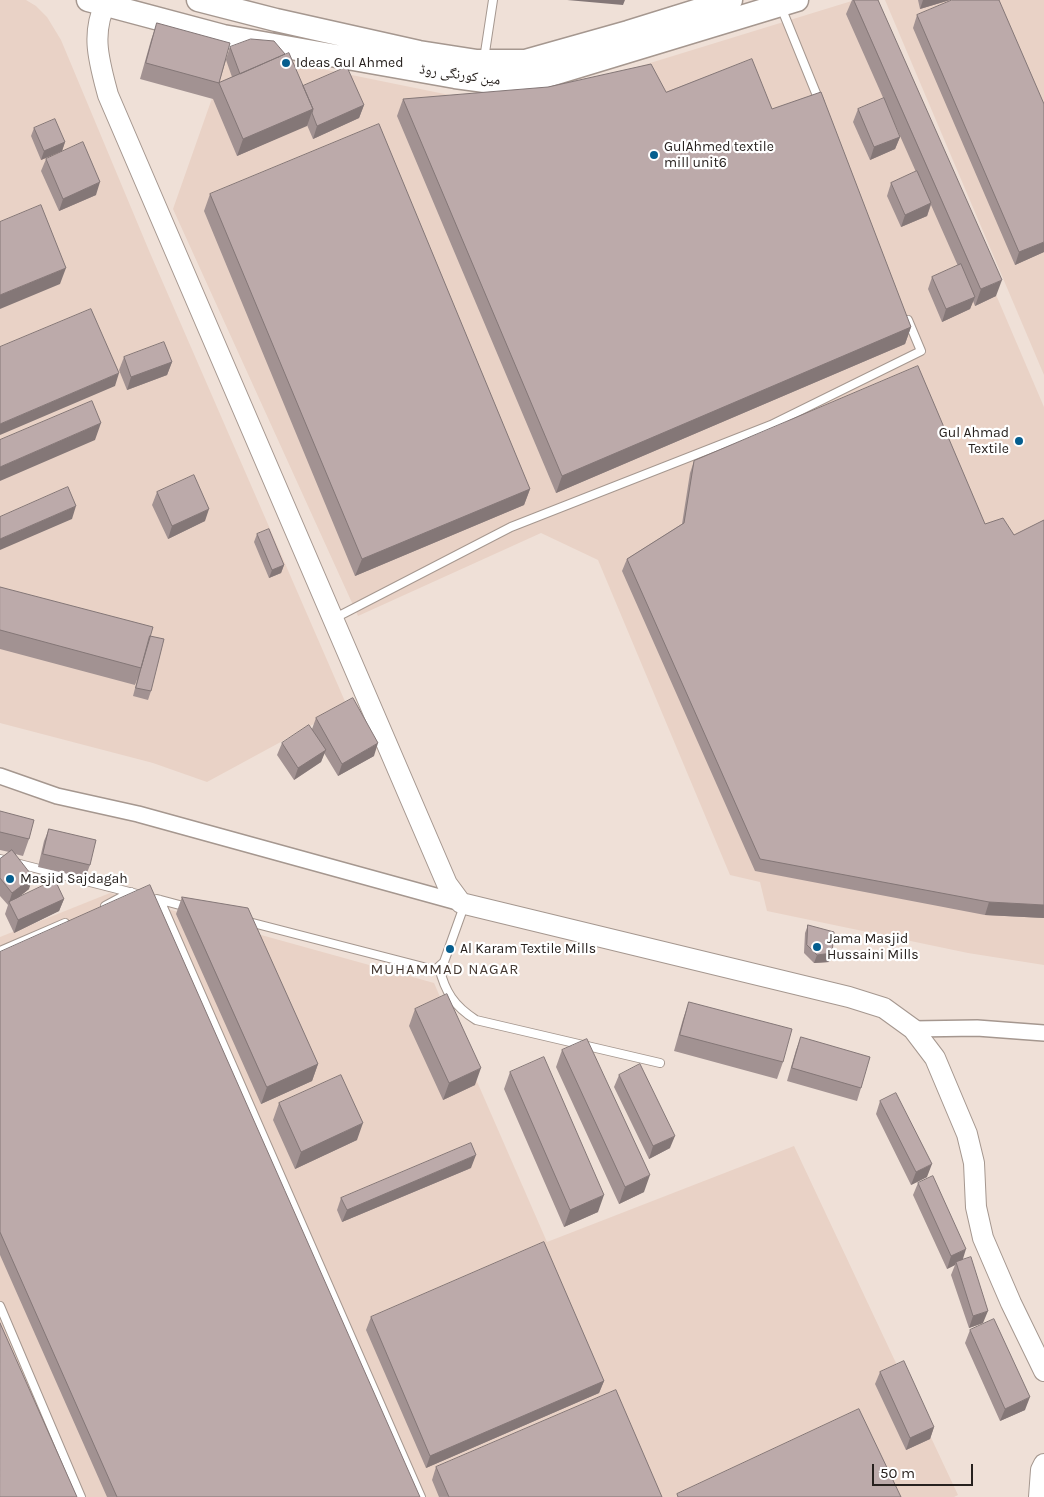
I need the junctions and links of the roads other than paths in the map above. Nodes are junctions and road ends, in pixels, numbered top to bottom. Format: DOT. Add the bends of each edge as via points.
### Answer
graph roads {
  1 [pos="198,0"];
  2 [pos="493,0"];
  3 [pos="731,0"];
  4 [pos="100,2"];
  5 [pos="788,3"];
  6 [pos="483,61"];
  7 [pos="824,114"];
  8 [pos="906,315"];
  9 [pos="333,619"];
  10 [pos="0,776"];
  11 [pos="0,858"];
  12 [pos="131,892"];
  13 [pos="160,900"];
  14 [pos="463,903"];
  15 [pos="198,909"];
  16 [pos="96,910"];
  17 [pos="236,919"];
  18 [pos="70,921"];
  19 [pos="0,951"];
  20 [pos="439,966"];
  21 [pos="913,1029"];
  22 [pos="1044,1033"];
  23 [pos="660,1063"];
  24 [pos="0,1306"];
  25 [pos="1044,1371"];
  26 [pos="1044,1464"];
  27 [pos="82,1497"];
  28 [pos="421,1497"];
  29 [pos="1039,1497"];
  1 -- 6 [label="main road, مین کورنگی روڈ" via="419,52"];
  2 -- 6 [label="lane"];
  3 -- 6 [label="main road, مین کورنگی روڈ" via="525,61"];
  4 -- 5 [label="main road, مین کورنگی روڈ" via="223,36 500,83 540,78"];
  4 -- 9 [label="street" via="98,57 108,95"];
  5 -- 7 [label="lane"];
  8 -- 9 [label="lane" via="921,351 771,425 511,527"];
  9 -- 14 [label="street" via="447,884"];
  10 -- 14 [label="street" via="57,796 138,814"];
  11 -- 12 [label="lane"];
  12 -- 13 [label="lane"];
  12 -- 16 [label="lane"];
  13 -- 15 [label="lane"];
  13 -- 28 [label="lane"];
  14 -- 20 [label="lane" via="444,962"];
  14 -- 21 [label="street" via="849,997 884,1008"];
  17 -- 20 [label="lane" via="435,970"];
  18 -- 19 [label="lane"];
  20 -- 23 [label="lane" via="451,999 476,1020"];
  21 -- 22 [label="street" via="977,1028"];
  21 -- 25 [label="street" via="935,1058 967,1134 974,1163 976,1207 983,1238"];
  24 -- 27 [label="lane"];
  26 -- 29 [label="street"];
}
